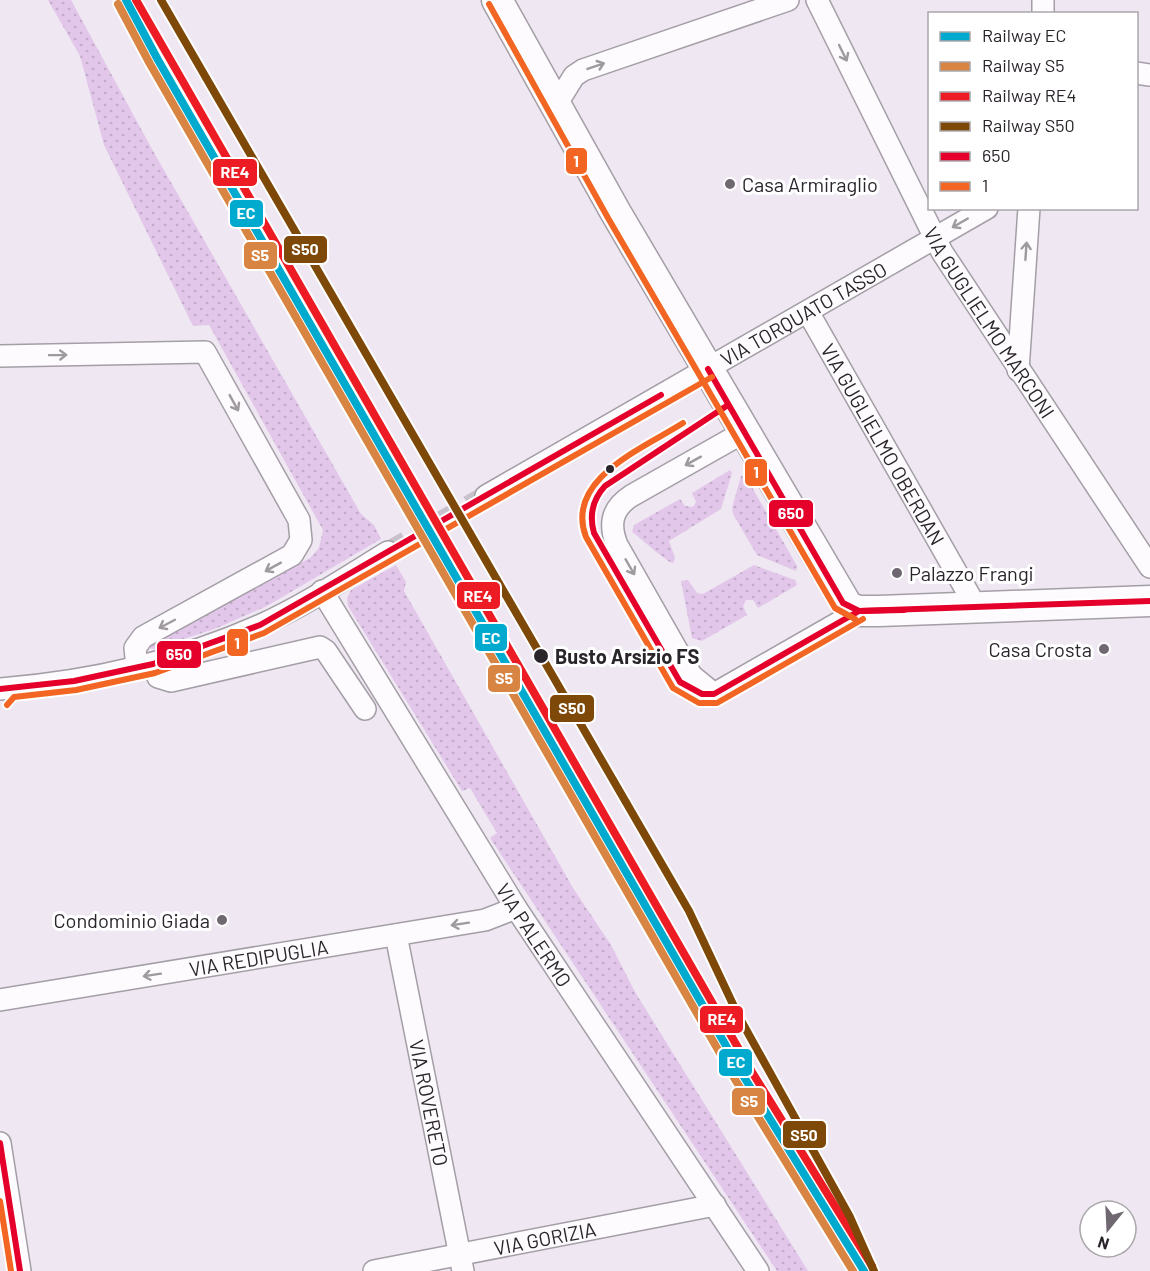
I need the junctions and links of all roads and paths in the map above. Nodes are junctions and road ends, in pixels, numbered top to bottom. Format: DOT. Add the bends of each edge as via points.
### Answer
graph roads {
  1 [pos="497,0"];
  2 [pos="788,0"];
  3 [pos="817,0"];
  4 [pos="556,105"];
  5 [pos="983,210"];
  6 [pos="1029,210"];
  7 [pos="934,238"];
  8 [pos="808,312"];
  9 [pos="981,314"];
  10 [pos="1020,329"];
  11 [pos="0,356"];
  12 [pos="708,369"];
  13 [pos="1018,370"];
  14 [pos="744,432"];
  15 [pos="486,496"];
  16 [pos="388,552"];
  17 [pos="1150,567"];
  18 [pos="322,591"];
  19 [pos="1150,601"];
  20 [pos="976,607"];
  21 [pos="859,611"];
  22 [pos="145,666"];
  23 [pos="3,692"];
  24 [pos="365,709"];
  25 [pos="516,909"];
  26 [pos="396,935"];
  27 [pos="0,1000"];
  28 [pos="0,1143"];
  29 [pos="715,1205"];
  30 [pos="462,1263"];
  31 [pos="20,1271"];
  32 [pos="374,1271"];
  33 [pos="758,1271"];
  1 -- 4 [label="street"];
  4 -- 2 [label="street, one-way" via="574,76 583,70"];
  3 -- 7 [label="street, VIA GUGLIELMO MARCONI, one-way"];
  4 -- 12 [label="street"];
  5 -- 7 [label="street, VIA TORQUATO TASSO, one-way"];
  10 -- 6 [label="street, one-way"];
  7 -- 8 [label="street, VIA TORQUATO TASSO"];
  7 -- 9 [label="street, VIA GUGLIELMO MARCONI"];
  8 -- 12 [label="street, VIA TORQUATO TASSO"];
  8 -- 20 [label="street, VIA GUGLIELMO OBERDAN"];
  9 -- 10 [label="street" via="1002,331"];
  9 -- 13 [label="street, VIA GUGLIELMO MARCONI"];
  10 -- 13 [label="street"];
  11 -- 22 [label="street, one-way" via="205,352 299,520 301,540 292,555 143,637 135,648"];
  12 -- 14 [label="street"];
  12 -- 15 [label="street, VIA TORQUATO TASSO"];
  13 -- 17 [label="street, VIA GUGLIELMO MARCONI"];
  14 -- 21 [label="street" via="843,603"];
  14 -- 21 [label="street, one-way" via="631,496 620,504 612,518 617,545 691,675 714,694"];
  16 -- 18 [label="street"];
  18 -- 22 [label="street" via="260,625"];
  18 -- 25 [label="street, VIA PALERMO"];
  19 -- 20 [label="street"];
  20 -- 21 [label="street"];
  22 -- 23 [label="street"];
  22 -- 24 [label="street" via="158,677 171,681 320,647"];
  25 -- 26 [label="street, VIA REDIPUGLIA, one-way" via="485,920"];
  25 -- 29 [label="street, VIA PALERMO"];
  26 -- 27 [label="street, VIA REDIPUGLIA, one-way"];
  26 -- 30 [label="street, VIA ROVERETO"];
  28 -- 31 [label="street"];
  29 -- 30 [label="street, VIA GORIZIA"];
  29 -- 33 [label="street, VIA PALERMO"];
  30 -- 32 [label="street, VIA GORIZIA"];
}
